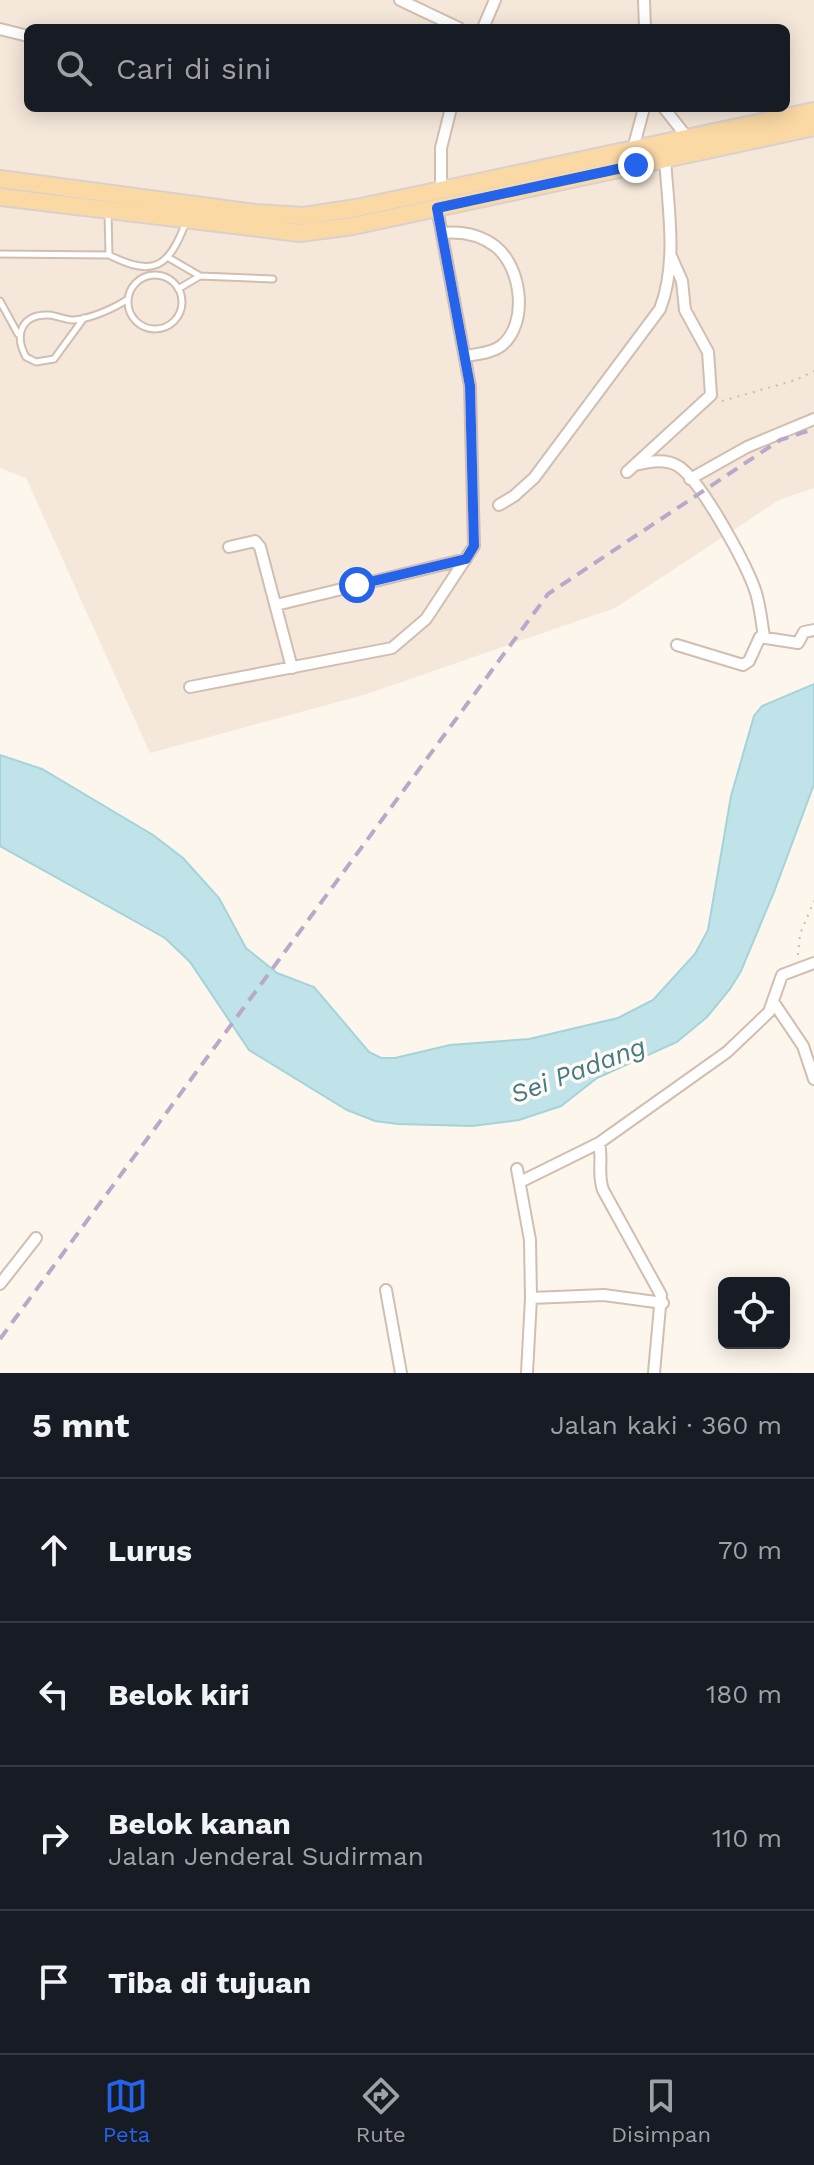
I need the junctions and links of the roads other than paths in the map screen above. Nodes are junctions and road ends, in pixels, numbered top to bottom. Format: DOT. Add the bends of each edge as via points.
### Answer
graph roads {
  1 [pos="400,0"];
  2 [pos="495,0"];
  3 [pos="644,0"];
  4 [pos="451,24"];
  5 [pos="485,24"];
  6 [pos="645,24"];
  7 [pos="0,29"];
  8 [pos="24,35"];
  9 [pos="814,111"];
  10 [pos="450,112"];
  11 [pos="643,112"];
  12 [pos="667,112"];
  13 [pos="814,127"];
  14 [pos="691,145"];
  15 [pos="634,157"];
  16 [pos="665,159"];
  17 [pos="0,179"];
  18 [pos="441,190"];
  19 [pos="0,197"];
  20 [pos="110,201"];
  21 [pos="437,208"];
  22 [pos="187,219"];
  23 [pos="442,233"];
  24 [pos="669,253"];
  25 [pos="0,254"];
  26 [pos="109,255"];
  27 [pos="169,258"];
  28 [pos="148,268"];
  29 [pos="200,276"];
  30 [pos="140,279"];
  31 [pos="273,279"];
  32 [pos="178,289"];
  33 [pos="128,299"];
  34 [pos="0,301"];
  35 [pos="84,318"];
  36 [pos="18,334"];
  37 [pos="466,356"];
  38 [pos="814,419"];
  39 [pos="690,479"];
  40 [pos="499,505"];
  41 [pos="229,547"];
  42 [pos="466,559"];
  43 [pos="276,605"];
  44 [pos="814,630"];
  45 [pos="764,636"];
  46 [pos="677,645"];
  47 [pos="292,668"];
  48 [pos="190,687"];
  49 [pos="814,963"];
  50 [pos="774,1003"];
  51 [pos="814,1079"];
  52 [pos="599,1143"];
  53 [pos="517,1169"];
  54 [pos="520,1182"];
  55 [pos="36,1238"];
  56 [pos="0,1284"];
  57 [pos="386,1290"];
  58 [pos="531,1298"];
  59 [pos="663,1303"];
  60 [pos="401,1373"];
  61 [pos="527,1373"];
  62 [pos="654,1373"];
  1 -- 4 [label="street"];
  2 -- 5 [label="street"];
  3 -- 6 [label="street"];
  7 -- 8 [label="street"];
  9 -- 14 [label="main road"];
  10 -- 18 [label="street" via="442,138"];
  11 -- 15 [label="street"];
  12 -- 14 [label="street"];
  13 -- 14 [label="main road"];
  14 -- 15 [label="main road"];
  14 -- 16 [label="main road"];
  15 -- 16 [label="main road"];
  15 -- 18 [label="main road"];
  15 -- 21 [label="main road"];
  16 -- 24 [label="street"];
  17 -- 20 [label="main road"];
  18 -- 20 [label="main road" via="304,216"];
  19 -- 20 [label="main road"];
  20 -- 22 [label="main road"];
  20 -- 26 [label="lane"];
  21 -- 22 [label="main road" via="300,233"];
  21 -- 23 [label="street"];
  22 -- 27 [label="lane"];
  23 -- 37 [label="street"];
  23 -- 37 [label="street" via="460,231 495,246 507,260 515,284 520,314 511,336 500,347"];
  24 -- 39 [label="street" via="682,281 685,310 708,352 711,395 631,468 659,460 678,466"];
  24 -- 40 [label="street" via="667,291 660,309 534,478"];
  25 -- 26 [label="lane"];
  26 -- 28 [label="lane"];
  27 -- 28 [label="lane"];
  27 -- 29 [label="lane"];
  28 -- 30 [label="lane"];
  29 -- 31 [label="lane"];
  29 -- 32 [label="lane"];
  30 -- 32 [label="lane" via="157,275"];
  30 -- 33 [label="lane"];
  32 -- 33 [label="lane" via="181,309 160,329 133,318"];
  33 -- 35 [label="lane"];
  34 -- 36 [label="lane"];
  35 -- 36 [label="lane" via="41,315 22,325"];
  35 -- 36 [label="lane" via="63,350 45,362 26,357"];
  37 -- 42 [label="street" via="476,525 474,546"];
  38 -- 39 [label="street"];
  39 -- 45 [label="street" via="755,588"];
  41 -- 43 [label="street" via="255,541"];
  42 -- 43 [label="street"];
  42 -- 47 [label="street" via="426,619 392,648"];
  43 -- 47 [label="street"];
  44 -- 45 [label="street" via="804,632 798,643"];
  45 -- 46 [label="street" via="756,638 743,665"];
  47 -- 48 [label="street"];
  49 -- 50 [label="street" via="778,979"];
  50 -- 51 [label="street" via="803,1046"];
  50 -- 52 [label="street" via="727,1052"];
  52 -- 54 [label="street"];
  52 -- 59 [label="street" via="603,1190"];
  53 -- 54 [label="street"];
  54 -- 58 [label="street" via="530,1240"];
  55 -- 56 [label="street"];
  57 -- 60 [label="street"];
  58 -- 59 [label="street" via="604,1295"];
  58 -- 61 [label="street"];
  59 -- 62 [label="street"];
}
